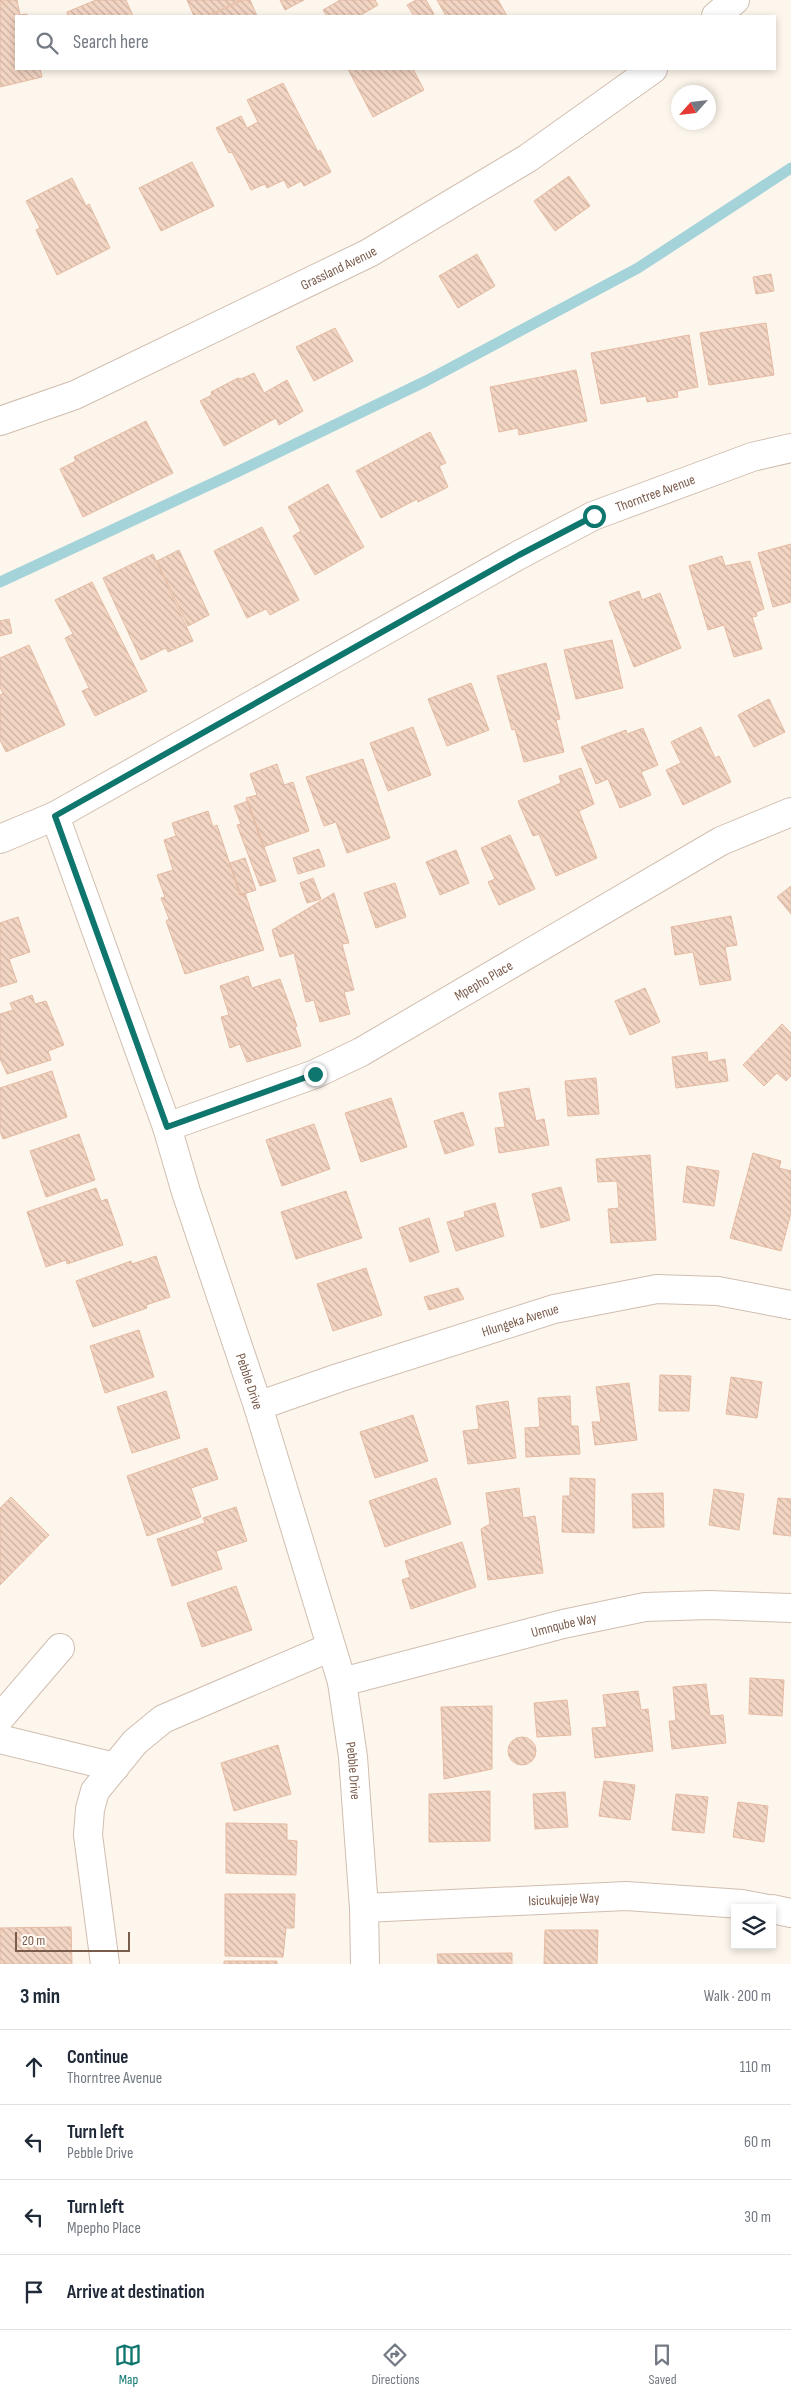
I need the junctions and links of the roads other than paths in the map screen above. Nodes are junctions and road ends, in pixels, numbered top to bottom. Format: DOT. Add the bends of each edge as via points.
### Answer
graph roads {
  1 [pos="736,0"];
  2 [pos="717,15"];
  3 [pos="653,70"];
  4 [pos="0,421"];
  5 [pos="791,448"];
  6 [pos="791,812"];
  7 [pos="55,816"];
  8 [pos="0,839"];
  9 [pos="167,1127"];
  10 [pos="791,1305"];
  11 [pos="258,1406"];
  12 [pos="791,1608"];
  13 [pos="60,1648"];
  14 [pos="331,1648"];
  15 [pos="342,1682"];
  16 [pos="0,1718"];
  17 [pos="0,1739"];
  18 [pos="115,1767"];
  19 [pos="742,1904"];
  20 [pos="364,1908"];
  21 [pos="776,1910"];
  22 [pos="791,1913"];
  23 [pos="105,1964"];
  24 [pos="365,1964"];
  1 -- 2 [label="street"];
  3 -- 4 [label="street, Grassland Avenue" via="528,158 369,253 75,396"];
  5 -- 7 [label="street, Thorntree Avenue" via="752,457 594,516"];
  6 -- 9 [label="street, Mpepho Place" via="720,842 361,1052 315,1074"];
  7 -- 8 [label="street, Thorntree Avenue"];
  7 -- 9 [label="street, Pebble Drive"];
  9 -- 11 [label="street, Pebble Drive"];
  10 -- 11 [label="street, Hlungeka Avenue" via="718,1291 657,1288 554,1309"];
  11 -- 14 [label="street, Pebble Drive"];
  12 -- 15 [label="street, Umnqube Way" via="708,1604 645,1607 563,1624"];
  13 -- 16 [label="street"];
  14 -- 15 [label="street, Pebble Drive"];
  14 -- 18 [label="street" via="163,1719 135,1742"];
  15 -- 20 [label="street, Pebble Drive" via="353,1757"];
  17 -- 18 [label="street"];
  18 -- 23 [label="street" via="95,1791 88,1835"];
  19 -- 20 [label="street, Isicukujeje Way" via="626,1896"];
  20 -- 24 [label="street, Pebble Drive"];
  21 -- 22 [label="street"];
}
